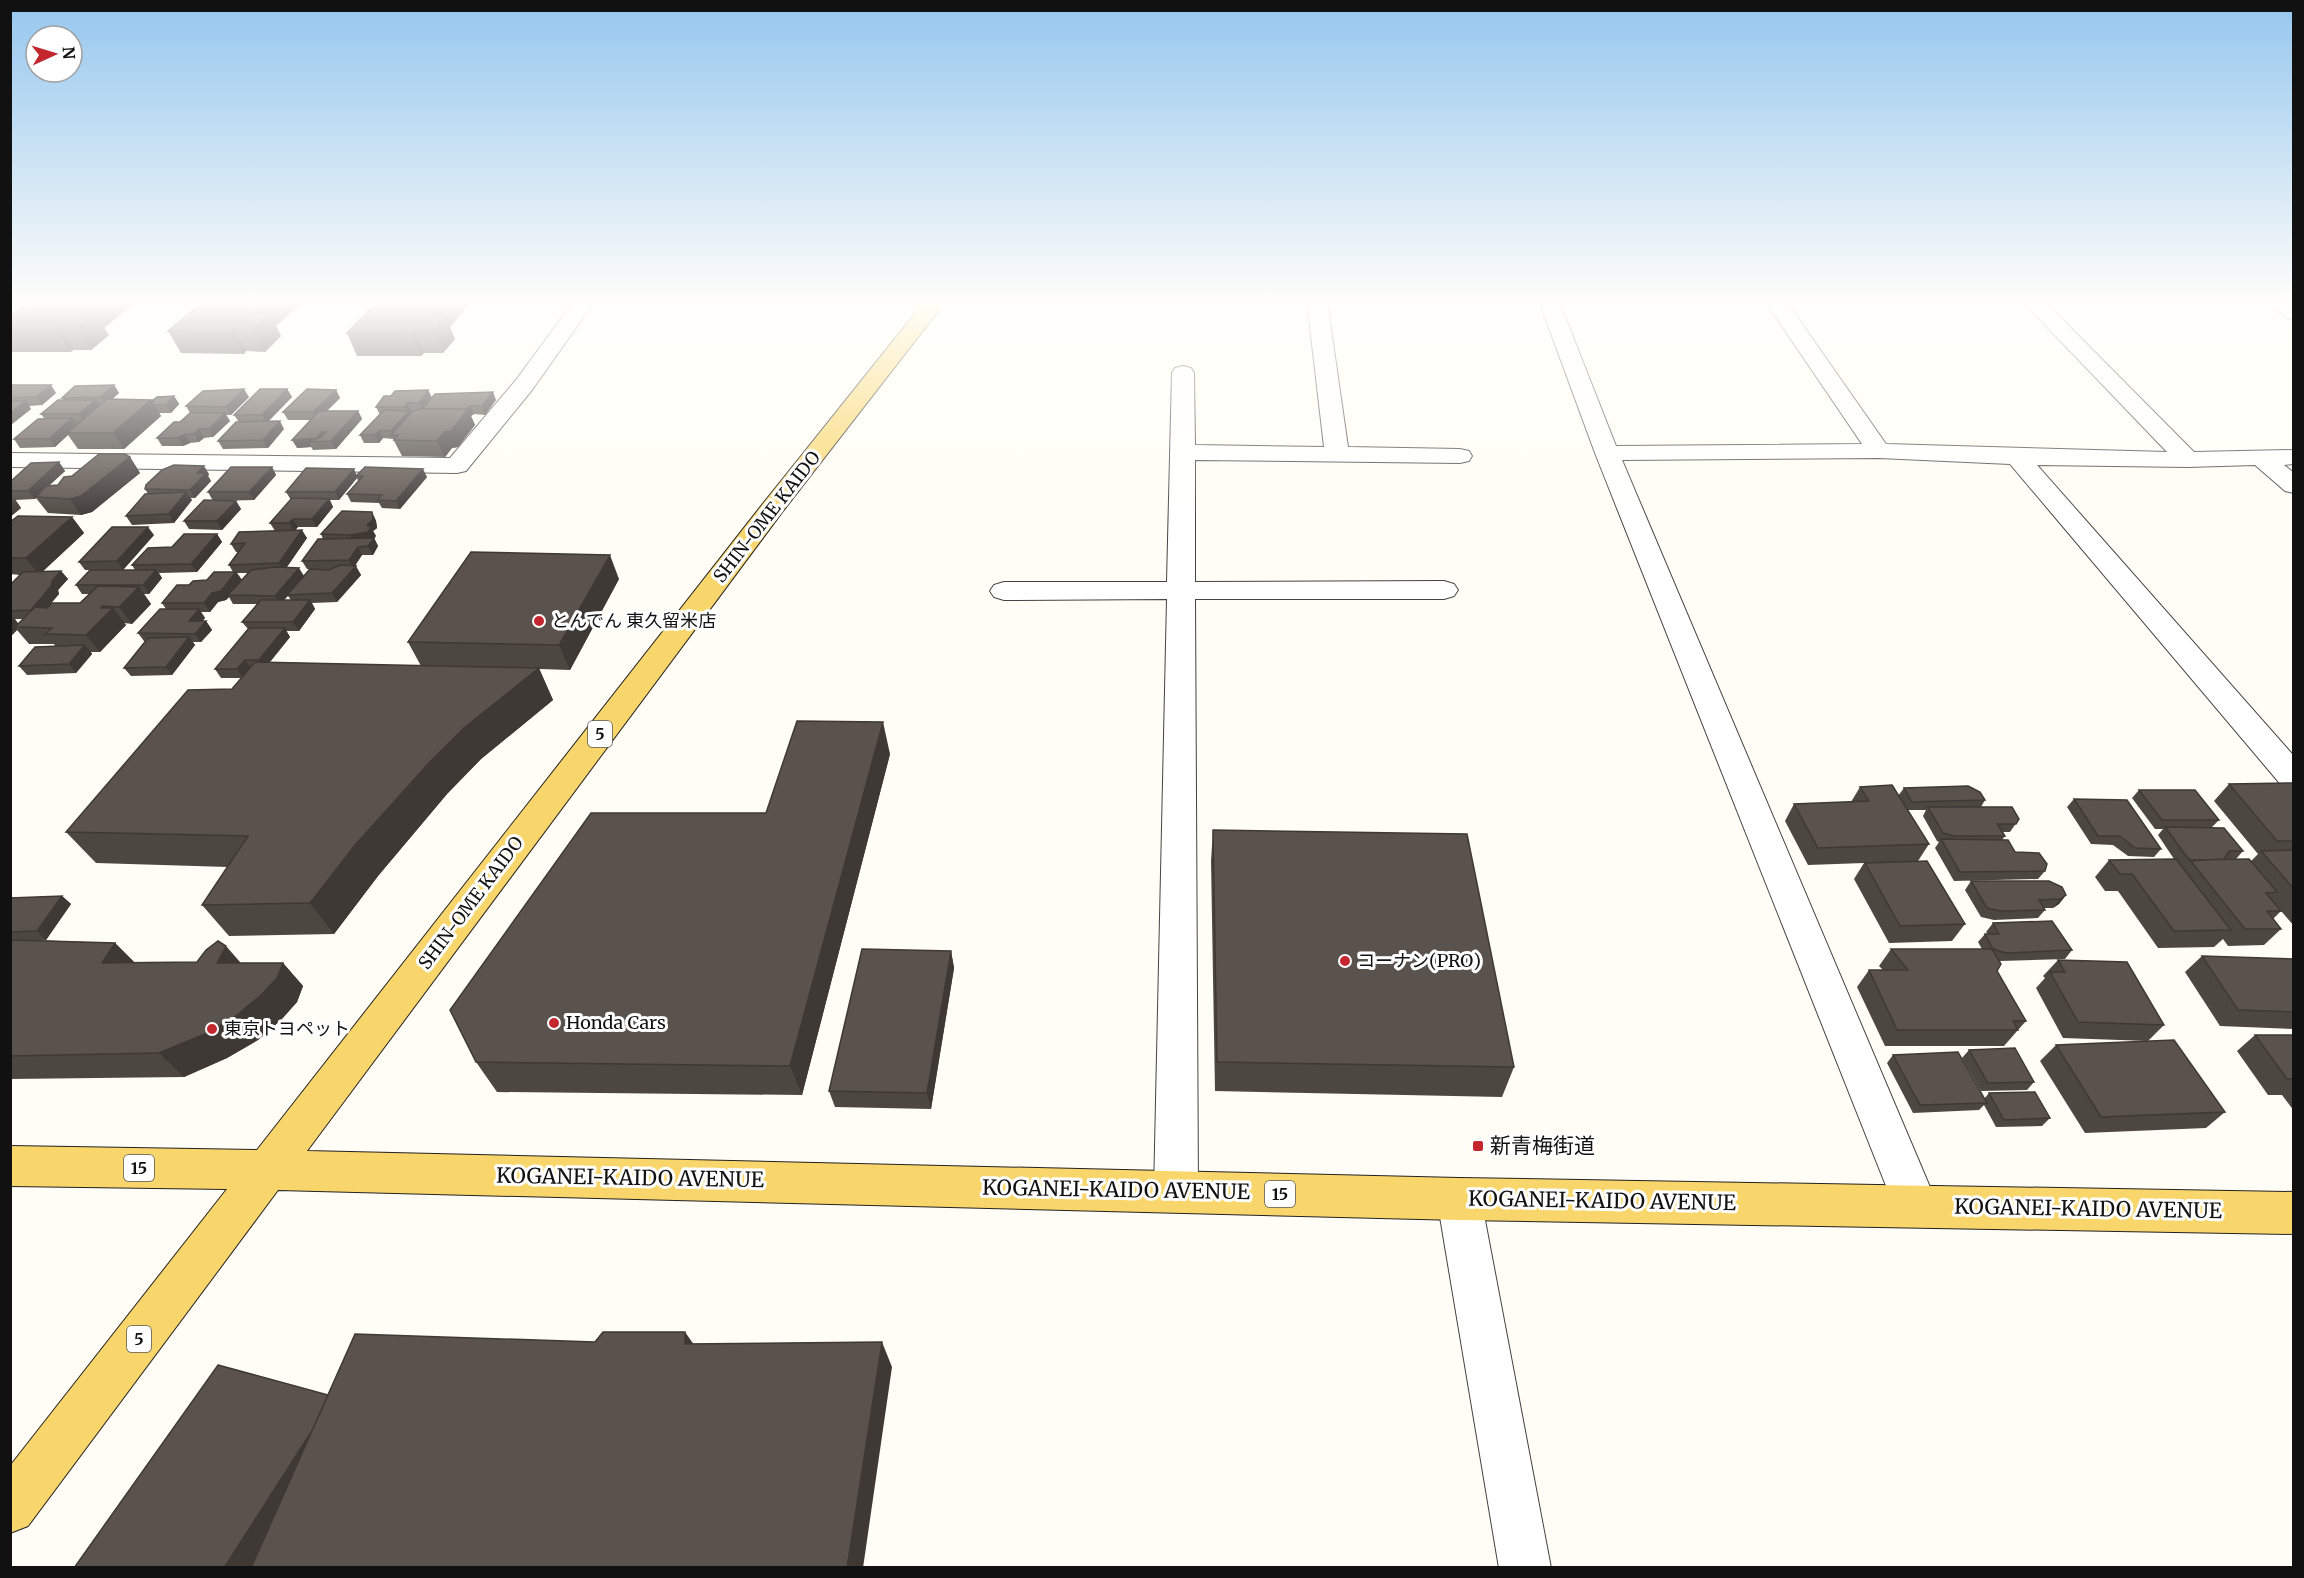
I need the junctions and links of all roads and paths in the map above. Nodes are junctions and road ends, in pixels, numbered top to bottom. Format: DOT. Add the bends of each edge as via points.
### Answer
graph roads {
  1 [pos="532,375"];
  2 [pos="878,375"];
  3 [pos="1183,375"];
  4 [pos="1327,375"];
  5 [pos="1577,375"];
  6 [pos="1826,375"];
  7 [pos="2104,375"];
  8 [pos="1879,451"];
  9 [pos="1182,452"];
  10 [pos="1607,453"];
  11 [pos="1337,455"];
  12 [pos="1460,456"];
  13 [pos="2294,457"];
  14 [pos="2017,458"];
  15 [pos="2261,458"];
  16 [pos="10,460"];
  17 [pos="2188,460"];
  18 [pos="2294,486"];
  19 [pos="1004,591"];
  20 [pos="1181,591"];
  21 [pos="1444,591"];
  22 [pos="2294,778"];
  23 [pos="10,1166"];
  24 [pos="267,1170"];
  25 [pos="1176,1192"];
  26 [pos="1459,1199"];
  27 [pos="1916,1206"];
  28 [pos="2294,1213"];
  29 [pos="10,1508"];
  30 [pos="1525,1568"];
  1 -- 16 [label="street" via="457,466"];
  2 -- 24 [label="main road, SHIN-OME KAIDO / 5"];
  3 -- 9 [label="street"];
  4 -- 11 [label="street"];
  5 -- 10 [label="street"];
  6 -- 8 [label="street"];
  7 -- 17 [label="street"];
  8 -- 10 [label="street"];
  8 -- 14 [label="street"];
  9 -- 11 [label="street"];
  9 -- 20 [label="street"];
  10 -- 27 [label="street"];
  11 -- 12 [label="street"];
  13 -- 15 [label="street"];
  14 -- 17 [label="street"];
  14 -- 22 [label="street"];
  15 -- 17 [label="street"];
  15 -- 18 [label="street"];
  19 -- 20 [label="street"];
  20 -- 21 [label="street"];
  20 -- 25 [label="street"];
  23 -- 24 [label="main road, KOGANEI-KAIDO AVENUE / 15"];
  24 -- 25 [label="main road, KOGANEI-KAIDO AVENUE / 15"];
  24 -- 29 [label="main road, SHIN-OME KAIDO / 5"];
  25 -- 26 [label="main road, KOGANEI-KAIDO AVENUE / 15"];
  26 -- 27 [label="main road, KOGANEI-KAIDO AVENUE / 15"];
  26 -- 30 [label="street"];
  27 -- 28 [label="main road, KOGANEI-KAIDO AVENUE / 15"];
}
